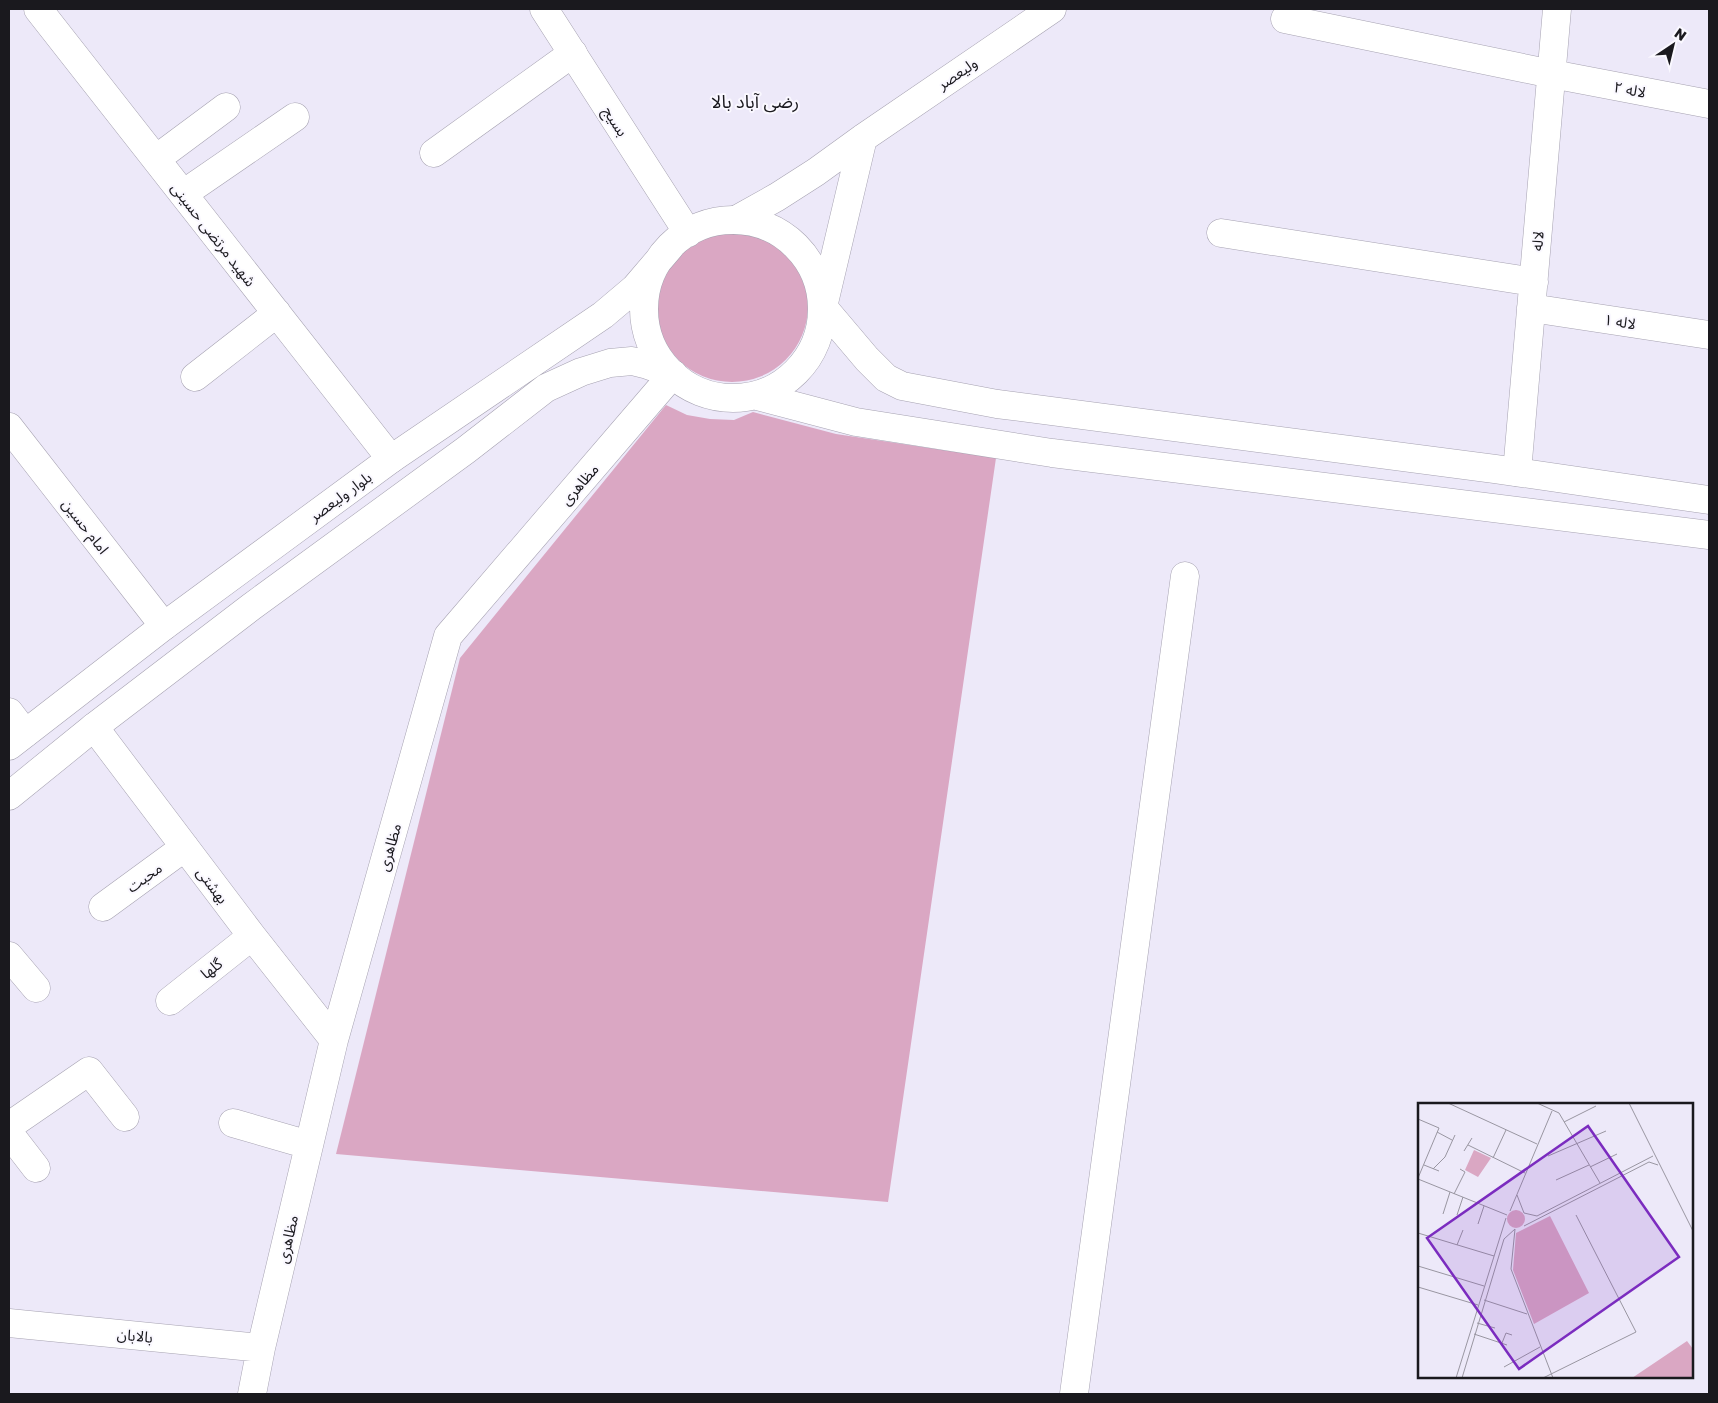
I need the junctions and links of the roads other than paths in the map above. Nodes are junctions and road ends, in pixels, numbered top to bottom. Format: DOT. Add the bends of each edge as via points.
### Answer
graph roads {
  1 [pos="38,9"];
  2 [pos="544,9"];
  3 [pos="1557,9"];
  4 [pos="1035,14"];
  5 [pos="1284,19"];
  6 [pos="572,53"];
  7 [pos="1552,74"];
  8 [pos="1709,104"];
  9 [pos="226,107"];
  10 [pos="295,117"];
  11 [pos="863,138"];
  12 [pos="434,153"];
  13 [pos="156,159"];
  14 [pos="183,194"];
  15 [pos="736,220"];
  16 [pos="1221,233"];
  17 [pos="679,240"];
  18 [pos="1532,295"];
  19 [pos="823,307"];
  20 [pos="277,314"];
  21 [pos="1709,335"];
  22 [pos="673,374"];
  23 [pos="195,377"];
  24 [pos="757,396"];
  25 [pos="9,427"];
  26 [pos="391,459"];
  27 [pos="1517,472"];
  28 [pos="1709,500"];
  29 [pos="1709,535"];
  30 [pos="1185,576"];
  31 [pos="164,626"];
  32 [pos="94,727"];
  33 [pos="14,730"];
  34 [pos="9,796"];
  35 [pos="185,847"];
  36 [pos="103,908"];
  37 [pos="252,936"];
  38 [pos="9,956"];
  39 [pos="36,988"];
  40 [pos="170,1001"];
  41 [pos="334,1040"];
  42 [pos="125,1117"];
  43 [pos="233,1123"];
  44 [pos="9,1126"];
  45 [pos="9,1133"];
  46 [pos="309,1145"];
  47 [pos="36,1168"];
  48 [pos="9,1323"];
  49 [pos="262,1348"];
  50 [pos="252,1394"];
  51 [pos="1074,1394"];
  1 -- 13 [label="street, شهید مرتضی حسینی"];
  2 -- 6 [label="street, بسیج"];
  3 -- 7 [label="street, لاله"];
  4 -- 11 [label="street, ولیعصر"];
  5 -- 7 [label="street, لاله ۲"];
  6 -- 12 [label="street"];
  6 -- 17 [label="street, بسیج"];
  7 -- 8 [label="street, لاله ۲"];
  7 -- 18 [label="street, لاله"];
  9 -- 13 [label="street"];
  10 -- 14 [label="street"];
  11 -- 15 [label="street, ولیعصر" via="785,192"];
  11 -- 19 [label="street"];
  13 -- 14 [label="street, شهید مرتضی حسینی"];
  14 -- 20 [label="street, شهید مرتضی حسینی"];
  15 -- 17 [label="street" via="711,223"];
  15 -- 19 [label="street" via="762,225 786,238 805,256 818,280"];
  16 -- 18 [label="street, لاله ۱"];
  17 -- 22 [label="street" via="658,263 645,301 650,341"];
  17 -- 26 [label="street, بلوار ولیعصر" via="635,288 603,315"];
  18 -- 21 [label="street, لاله ۱"];
  18 -- 27 [label="street, لاله"];
  19 -- 24 [label="street" via="819,336 805,363 784,383"];
  19 -- 27 [label="street" via="886,378 902,386 997,404"];
  20 -- 23 [label="street"];
  20 -- 26 [label="street, شهید مرتضی حسینی"];
  22 -- 24 [label="street" via="698,391 727,398"];
  22 -- 32 [label="street" via="632,361 610,363 546,388"];
  22 -- 41 [label="street, مظاهری" via="448,636"];
  24 -- 29 [label="street" via="856,422 1052,453"];
  25 -- 31 [label="street, امام حسین"];
  26 -- 31 [label="street, بلوار ولیعصر"];
  27 -- 28 [label="street"];
  30 -- 51 [label="street"];
  31 -- 33 [label="street, بلوار ولیعصر"];
  32 -- 34 [label="street"];
  32 -- 35 [label="street, بهشتی"];
  35 -- 36 [label="street, محبت"];
  35 -- 37 [label="street, بهشتی"];
  37 -- 40 [label="street, گلها"];
  37 -- 41 [label="street, بهشتی"];
  38 -- 39 [label="street"];
  41 -- 46 [label="street, مظاهری"];
  42 -- 44 [label="street" via="88,1071"];
  43 -- 46 [label="street"];
  45 -- 47 [label="street"];
  46 -- 49 [label="street, مظاهری"];
  48 -- 49 [label="street, بالابان"];
  49 -- 50 [label="street, مظاهری"];
}
